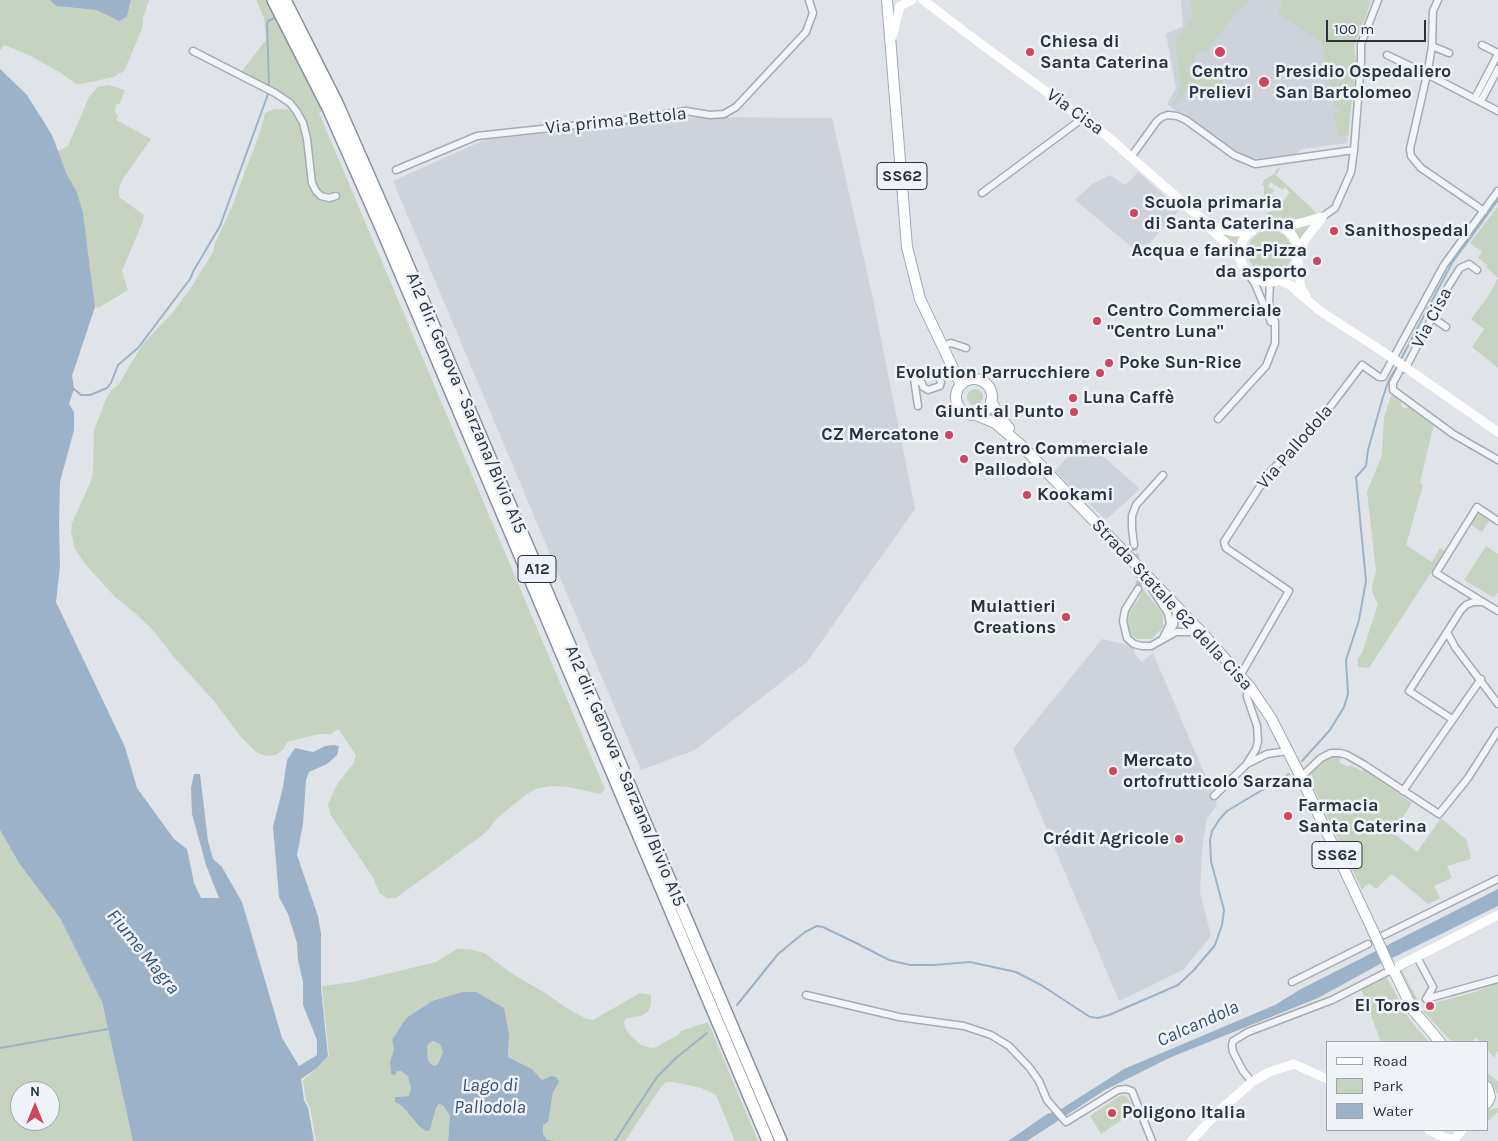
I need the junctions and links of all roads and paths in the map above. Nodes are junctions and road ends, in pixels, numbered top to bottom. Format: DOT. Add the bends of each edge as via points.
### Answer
graph roads {
  1 [pos="274,0"];
  2 [pos="285,0"];
  3 [pos="809,0"];
  4 [pos="888,0"];
  5 [pos="912,0"];
  6 [pos="924,0"];
  7 [pos="1378,0"];
  8 [pos="1438,0"];
  9 [pos="892,40"];
  10 [pos="1482,45"];
  11 [pos="1432,46"];
  12 [pos="193,51"];
  13 [pos="1449,53"];
  14 [pos="1498,54"];
  15 [pos="1387,55"];
  16 [pos="1498,69"];
  17 [pos="1427,74"];
  18 [pos="1478,100"];
  19 [pos="1498,111"];
  20 [pos="1083,118"];
  21 [pos="1354,150"];
  22 [pos="1131,157"];
  23 [pos="396,170"];
  24 [pos="1498,191"];
  25 [pos="982,193"];
  26 [pos="336,196"];
  27 [pos="1484,211"];
  28 [pos="1195,213"];
  29 [pos="1322,217"];
  30 [pos="1271,224"];
  31 [pos="1252,230"];
  32 [pos="1298,256"];
  33 [pos="1242,260"];
  34 [pos="1477,270"];
  35 [pos="1248,272"];
  36 [pos="1279,280"];
  37 [pos="1270,282"];
  38 [pos="1320,311"];
  39 [pos="1432,317"];
  40 [pos="1446,327"];
  41 [pos="1276,332"];
  42 [pos="941,346"];
  43 [pos="966,348"];
  44 [pos="1392,360"];
  45 [pos="1404,368"];
  46 [pos="939,378"];
  47 [pos="976,379"];
  48 [pos="961,385"];
  49 [pos="991,401"];
  50 [pos="918,406"];
  51 [pos="976,414"];
  52 [pos="1218,419"];
  53 [pos="1498,432"];
  54 [pos="1021,445"];
  55 [pos="1498,460"];
  56 [pos="1163,475"];
  57 [pos="1498,521"];
  58 [pos="1134,545"];
  59 [pos="1148,576"];
  60 [pos="1138,588"];
  61 [pos="1174,602"];
  62 [pos="1482,602"];
  63 [pos="1498,612"];
  64 [pos="1448,632"];
  65 [pos="1205,636"];
  66 [pos="1162,639"];
  67 [pos="1481,679"];
  68 [pos="1243,680"];
  69 [pos="1498,704"];
  70 [pos="1452,719"];
  71 [pos="1498,731"];
  72 [pos="1288,751"];
  73 [pos="1246,765"];
  74 [pos="1301,776"];
  75 [pos="1403,791"];
  76 [pos="1214,796"];
  77 [pos="1498,879"];
  78 [pos="1498,916"];
  79 [pos="1379,934"];
  80 [pos="1368,944"];
  81 [pos="1417,957"];
  82 [pos="1390,969"];
  83 [pos="1498,979"];
  84 [pos="1292,982"];
  85 [pos="806,995"];
  86 [pos="1434,1041"];
  87 [pos="1439,1041"];
  88 [pos="1326,1079"];
  89 [pos="1252,1082"];
  90 [pos="1431,1131"];
  91 [pos="1456,1131"];
  92 [pos="1461,1131"];
  93 [pos="1454,1140"];
  94 [pos="768,1141"];
  95 [pos="781,1141"];
  96 [pos="1152,1141"];
  97 [pos="1191,1141"];
  1 -- 94 [label="highway, A12" via="328,108 382,230"];
  2 -- 95 [label="highway, A12 dir. Genova - Sarzana/Bivio A15 / A12" via="337,103 376,192"];
  3 -- 23 [label="street, Via prima Bettola" via="813,13 806,32 736,106 724,114 686,111 477,136"];
  4 -- 9 [label="main road, Strada Statale 62 della Cisa / SS62"];
  5 -- 6 [label="street, Via Cisa"];
  5 -- 9 [label="street, Via Cisa" via="900,6"];
  6 -- 20 [label="street, Via Cisa"];
  7 -- 21 [label="street" via="1361,44"];
  8 -- 11 [label="street" via="1433,11"];
  9 -- 42 [label="main road, Strada Statale 62 della Cisa / SS62" via="907,247 920,299"];
  10 -- 14 [label="street"];
  11 -- 13 [label="street"];
  11 -- 17 [label="street"];
  12 -- 26 [label="street" via="290,103 303,123 316,192 329,198"];
  14 -- 18 [label="street"];
  15 -- 17 [label="street"];
  16 -- 18 [label="street"];
  17 -- 18 [label="street"];
  17 -- 27 [label="street" via="1411,156 1421,168"];
  18 -- 19 [label="street"];
  20 -- 22 [label="street, Via Cisa"];
  20 -- 25 [label="street"];
  21 -- 22 [label="street" via="1255,164 1234,155 1186,120 1168,115 1157,121"];
  21 -- 29 [label="street" via="1351,172 1343,192 1335,208"];
  22 -- 28 [label="street, Via Cisa"];
  24 -- 27 [label="street"];
  27 -- 44 [label="street" via="1444,265"];
  28 -- 31 [label="street, Via Cisa" via="1219,229 1235,232"];
  28 -- 33 [label="street, Via Cisa"];
  29 -- 30 [label="street" via="1296,224"];
  29 -- 32 [label="street" via="1306,238"];
  30 -- 31 [label="street"];
  30 -- 32 [label="street" via="1287,230 1293,237"];
  31 -- 33 [label="street" via="1242,244"];
  32 -- 36 [label="street" via="1293,270"];
  32 -- 38 [label="street, Via Cisa" via="1302,290"];
  33 -- 35 [label="street"];
  34 -- 39 [label="street, Via Cisa" via="1469,264 1460,268"];
  35 -- 37 [label="street" via="1261,281"];
  35 -- 41 [label="street"];
  36 -- 37 [label="street"];
  36 -- 38 [label="street, Via Cisa" via="1290,285"];
  37 -- 41 [label="street" via="1269,304"];
  38 -- 44 [label="street, Via Cisa"];
  39 -- 40 [label="street"];
  39 -- 45 [label="street, Via Cisa"];
  41 -- 52 [label="street" via="1276,343 1266,366"];
  42 -- 43 [label="street" via="951,343"];
  42 -- 47 [label="main road, Strada Statale 62 della Cisa / SS62" via="958,368"];
  42 -- 48 [label="main road, Strada Statale 62 della Cisa / SS62"];
  44 -- 45 [label="street, Via Cisa"];
  44 -- 68 [label="street, Via Pallodola" via="1384,376 1379,377 1362,365 1314,428 1268,474 1224,542 1226,548 1289,591"];
  45 -- 53 [label="street, Via Cisa"];
  45 -- 55 [label="street" via="1393,383 1393,390 1453,434"];
  46 -- 50 [label="street" via="940,386 928,390 914,379"];
  47 -- 48 [label="main road"];
  47 -- 49 [label="main road, Strada Statale 62 della Cisa / SS62" via="988,386"];
  48 -- 51 [label="main road, Strada Statale 62 della Cisa / SS62" via="956,393 958,406 966,413"];
  49 -- 51 [label="main road" via="984,412"];
  49 -- 54 [label="main road, Strada Statale 62 della Cisa / SS62"];
  51 -- 54 [label="main road, Strada Statale 62 della Cisa / SS62" via="995,423"];
  54 -- 59 [label="main road, Strada Statale 62 della Cisa / SS62"];
  56 -- 58 [label="street" via="1136,506 1132,516"];
  57 -- 62 [label="street" via="1477,507 1436,573"];
  59 -- 61 [label="main road, Strada Statale 62 della Cisa / SS62"];
  59 -- 66 [label="street" via="1152,589 1168,613 1170,624"];
  60 -- 66 [label="street" via="1125,610 1123,621 1127,638 1142,646 1151,646"];
  61 -- 65 [label="main road, Strada Statale 62 della Cisa / SS62"];
  61 -- 66 [label="street" via="1174,625"];
  62 -- 63 [label="street"];
  62 -- 64 [label="street" via="1466,605"];
  64 -- 67 [label="street" via="1455,647"];
  64 -- 70 [label="street" via="1409,691"];
  65 -- 66 [label="street" via="1176,632"];
  65 -- 68 [label="main road, Strada Statale 62 della Cisa / SS62"];
  67 -- 69 [label="street"];
  67 -- 70 [label="street"];
  68 -- 72 [label="main road, Strada Statale 62 della Cisa / SS62" via="1271,718"];
  68 -- 73 [label="street" via="1257,726 1258,741"];
  70 -- 75 [label="street"];
  71 -- 75 [label="street" via="1468,778 1439,814"];
  72 -- 73 [label="street" via="1267,754"];
  72 -- 74 [label="main road, Strada Statale 62 della Cisa / SS62"];
  73 -- 76 [label="street"];
  74 -- 75 [label="street" via="1321,758 1340,753"];
  74 -- 79 [label="main road, Strada Statale 62 della Cisa / SS62"];
  77 -- 79 [label="street"];
  78 -- 81 [label="street"];
  79 -- 82 [label="main road, Strada Statale 62 della Cisa / SS62, bridge"];
  80 -- 84 [label="street"];
  81 -- 82 [label="street"];
  81 -- 83 [label="street" via="1433,988 1426,999"];
  82 -- 86 [label="main road, Strada Statale 62 della Cisa / SS62" via="1408,1006"];
  82 -- 87 [label="main road, Strada Statale 62 della Cisa / SS62" via="1413,1010"];
  82 -- 89 [label="street" via="1332,1000 1248,1032 1233,1041 1234,1052"];
  85 -- 96 [label="street" via="873,1012 964,1026 991,1035 1009,1046 1029,1067 1049,1102 1065,1120 1118,1090 1132,1091"];
  88 -- 89 [label="street" via="1294,1064"];
  89 -- 97 [label="street"];
  90 -- 93 [label="street"];
  91 -- 93 [label="street"];
  92 -- 93 [label="street"];
}
